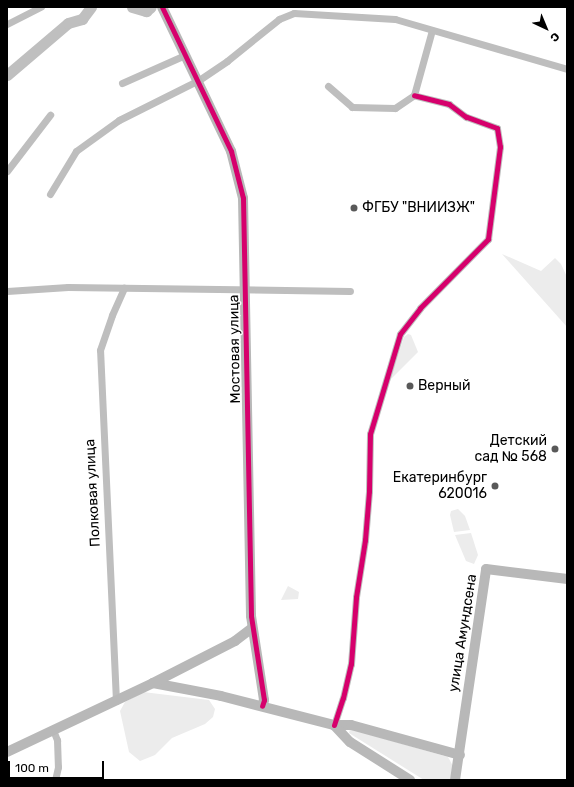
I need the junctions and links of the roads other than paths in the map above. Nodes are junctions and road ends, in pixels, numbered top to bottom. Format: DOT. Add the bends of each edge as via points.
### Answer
graph roads {
  1 [pos="41,7"];
  2 [pos="164,12"];
  3 [pos="7,24"];
  4 [pos="432,30"];
  5 [pos="185,55"];
  6 [pos="567,69"];
  7 [pos="198,80"];
  8 [pos="122,82"];
  9 [pos="328,86"];
  10 [pos="414,95"];
  11 [pos="50,115"];
  12 [pos="7,171"];
  13 [pos="50,194"];
  14 [pos="124,288"];
  15 [pos="246,289"];
  16 [pos="7,291"];
  17 [pos="350,291"];
  18 [pos="567,579"];
  19 [pos="252,628"];
  20 [pos="153,684"];
  21 [pos="116,701"];
  22 [pos="262,706"];
  23 [pos="334,725"];
  24 [pos="53,730"];
  25 [pos="7,752"];
  26 [pos="460,755"];
  27 [pos="55,780"];
  28 [pos="410,780"];
  29 [pos="455,780"];
  1 -- 3 [label="street"];
  2 -- 5 [label="street, Мостовая улица"];
  4 -- 6 [label="street"];
  4 -- 7 [label="street" via="395,19 294,13 279,19 227,62"];
  4 -- 10 [label="street"];
  5 -- 7 [label="street, Мостовая улица"];
  5 -- 8 [label="street"];
  7 -- 13 [label="street" via="119,120 76,151"];
  7 -- 15 [label="street, Мостовая улица" via="237,169 243,198"];
  9 -- 10 [label="street" via="352,107 396,108"];
  10 -- 23 [label="street" via="449,104 466,116 497,128 500,147 488,239 420,308 400,334 370,434 367,519 356,597 351,664 344,698"];
  11 -- 12 [label="street"];
  14 -- 15 [label="street"];
  14 -- 16 [label="street" via="68,287"];
  14 -- 21 [label="street, Полковая улица" via="100,350"];
  15 -- 17 [label="street"];
  15 -- 19 [label="street, Мостовая улица"];
  18 -- 26 [label="street, улица Амундсена" via="486,569"];
  19 -- 20 [label="street" via="235,641"];
  19 -- 22 [label="street, Мостовая улица" via="264,700"];
  20 -- 21 [label="street"];
  20 -- 22 [label="street"];
  21 -- 24 [label="street"];
  22 -- 23 [label="street"];
  23 -- 26 [label="street" via="351,725"];
  23 -- 28 [label="street" via="350,742"];
  24 -- 25 [label="street"];
  24 -- 27 [label="street" via="57,740 58,767"];
  26 -- 29 [label="street, улица Амундсена"];
}
